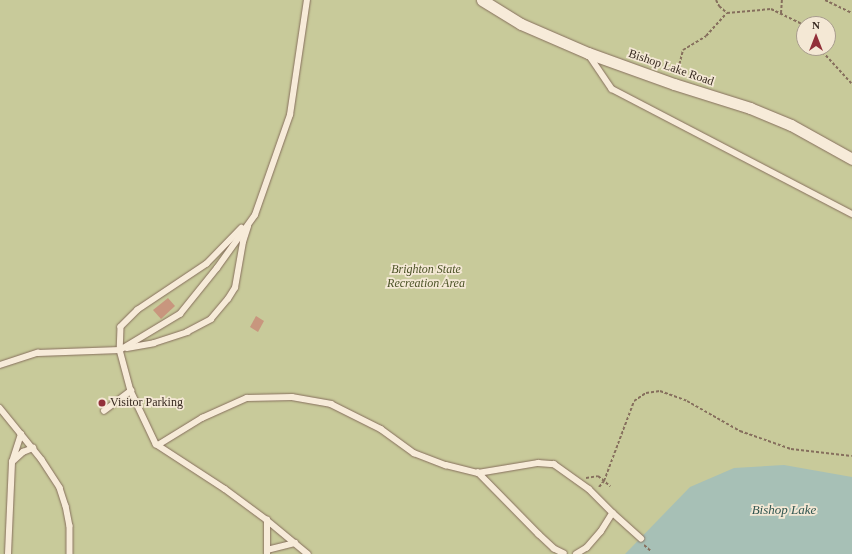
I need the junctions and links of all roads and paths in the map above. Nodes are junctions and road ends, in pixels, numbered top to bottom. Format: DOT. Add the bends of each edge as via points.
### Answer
graph roads {
  1 [pos="307,0"];
  2 [pos="482,0"];
  3 [pos="716,0"];
  4 [pos="782,0"];
  5 [pos="825,0"];
  6 [pos="727,13"];
  7 [pos="781,13"];
  8 [pos="852,13"];
  9 [pos="796,21"];
  10 [pos="588,53"];
  11 [pos="825,56"];
  12 [pos="674,84"];
  13 [pos="852,84"];
  14 [pos="852,158"];
  15 [pos="852,214"];
  16 [pos="255,215"];
  17 [pos="120,350"];
  18 [pos="0,365"];
  19 [pos="131,390"];
  20 [pos="0,408"];
  21 [pos="104,411"];
  22 [pos="21,434"];
  23 [pos="158,446"];
  24 [pos="33,448"];
  25 [pos="852,456"];
  26 [pos="12,462"];
  27 [pos="478,473"];
  28 [pos="585,479"];
  29 [pos="604,481"];
  30 [pos="610,486"];
  31 [pos="593,494"];
  32 [pos="613,513"];
  33 [pos="267,520"];
  34 [pos="641,538"];
  35 [pos="294,543"];
  36 [pos="267,552"];
  37 [pos="8,554"];
  38 [pos="70,554"];
  39 [pos="308,554"];
  40 [pos="564,554"];
  41 [pos="577,554"];
  1 -- 16 [label="lane" via="290,115"];
  2 -- 10 [label="street, Bishop Lake Road" via="520,24"];
  3 -- 6 [label="path"];
  4 -- 7 [label="path"];
  5 -- 8 [label="path"];
  6 -- 7 [label="path" via="771,8"];
  6 -- 12 [label="path" via="706,36 683,50"];
  7 -- 9 [label="path"];
  10 -- 12 [label="street, Bishop Lake Road"];
  10 -- 15 [label="lane" via="612,89"];
  11 -- 13 [label="path"];
  12 -- 14 [label="street, Bishop Lake Road" via="750,108"];
  16 -- 17 [label="lane" via="180,314"];
  16 -- 17 [label="lane" via="207,264 138,310 121,327"];
  16 -- 17 [label="lane" via="243,242 234,288 211,319 187,332 154,343"];
  17 -- 18 [label="lane" via="38,353"];
  17 -- 19 [label="lane"];
  19 -- 21 [label="lane"];
  19 -- 23 [label="lane"];
  20 -- 22 [label="lane"];
  22 -- 24 [label="lane"];
  22 -- 26 [label="lane"];
  23 -- 27 [label="lane" via="202,418 247,398 292,397 331,404 381,429 414,453"];
  23 -- 33 [label="lane" via="225,489"];
  24 -- 26 [label="lane" via="23,452"];
  24 -- 38 [label="lane" via="62,494 70,526"];
  25 -- 29 [label="path" via="791,449 740,431 687,401 660,390 646,393 634,401"];
  26 -- 37 [label="lane"];
  27 -- 31 [label="lane" via="538,463 554,464"];
  27 -- 40 [label="lane" via="539,536 554,550"];
  28 -- 29 [label="path" via="594,476"];
  29 -- 30 [label="path"];
  29 -- 31 [label="path"];
  31 -- 32 [label="lane"];
  32 -- 34 [label="lane"];
  32 -- 41 [label="lane" via="602,532 587,548"];
  33 -- 35 [label="lane"];
  33 -- 36 [label="lane"];
  35 -- 36 [label="lane"];
  35 -- 39 [label="lane"];
}
